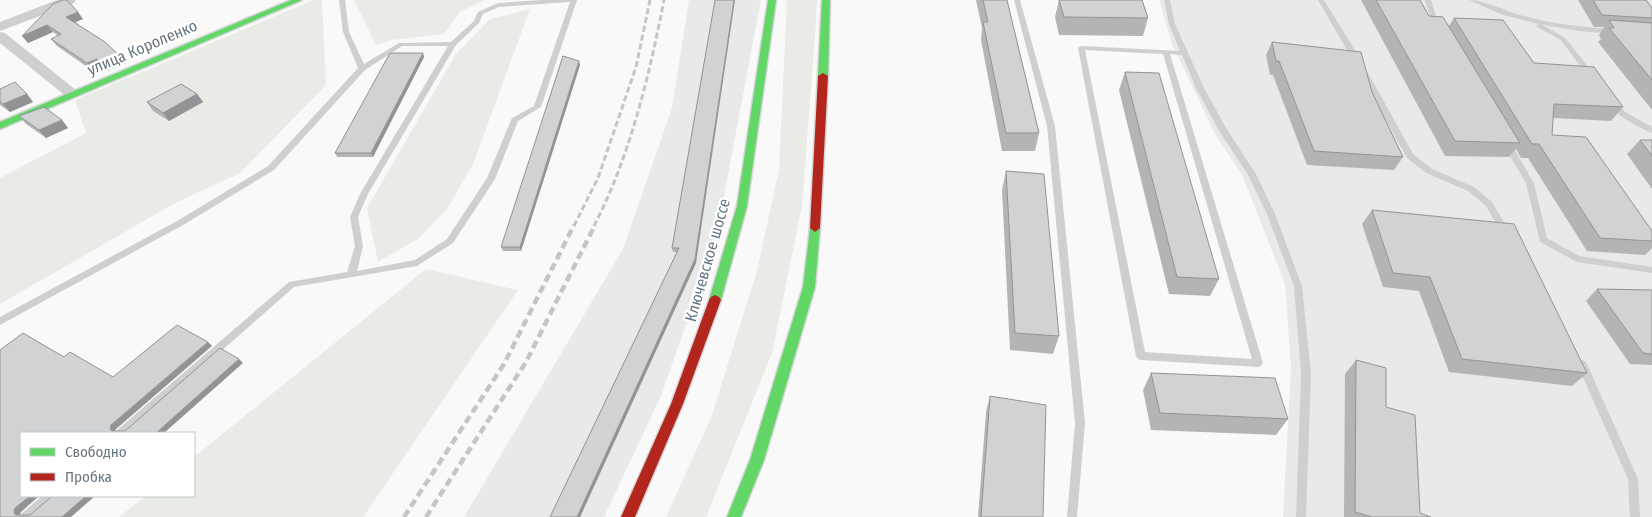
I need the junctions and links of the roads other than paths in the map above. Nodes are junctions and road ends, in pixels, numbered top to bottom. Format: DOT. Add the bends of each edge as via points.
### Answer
graph roads {
  1 [pos="69,0"];
  2 [pos="298,0"];
  3 [pos="342,0"];
  4 [pos="569,0"];
  5 [pos="574,0"];
  6 [pos="772,0"];
  7 [pos="826,0"];
  8 [pos="1017,0"];
  9 [pos="1167,0"];
  10 [pos="1321,0"];
  11 [pos="1428,0"];
  12 [pos="1472,0"];
  13 [pos="1528,20"];
  14 [pos="0,27"];
  15 [pos="1440,32"];
  16 [pos="1624,32"];
  17 [pos="0,36"];
  18 [pos="454,44"];
  19 [pos="1166,52"];
  20 [pos="1185,52"];
  21 [pos="362,68"];
  22 [pos="1599,84"];
  23 [pos="1605,92"];
  24 [pos="72,94"];
  25 [pos="0,126"];
  26 [pos="1652,130"];
  27 [pos="1500,133"];
  28 [pos="1509,238"];
  29 [pos="1652,270"];
  30 [pos="351,275"];
  31 [pos="0,321"];
  32 [pos="1579,359"];
  33 [pos="123,432"];
  34 [pos="49,497"];
  35 [pos="26,517"];
  36 [pos="628,517"];
  37 [pos="734,517"];
  38 [pos="1072,517"];
  39 [pos="1301,517"];
  40 [pos="1635,517"];
  1 -- 14 [label="street"];
  2 -- 24 [label="main road, улица Короленко"];
  3 -- 21 [label="lane" via="346,32"];
  4 -- 18 [label="lane" via="498,5 480,13 477,22"];
  5 -- 30 [label="lane" via="537,107 515,120 491,178 450,240 416,263"];
  6 -- 36 [label="main road, Ключевское шоссе" via="742,206 713,306 677,404"];
  7 -- 37 [label="main road" via="818,200 809,287 757,460"];
  8 -- 38 [label="lane" via="1052,135 1080,423"];
  9 -- 20 [label="lane" via="1172,24"];
  10 -- 28 [label="lane" via="1410,156 1430,171 1472,189 1490,204"];
  11 -- 15 [label="lane"];
  12 -- 13 [label="lane" via="1495,11"];
  13 -- 16 [label="lane" via="1568,29"];
  13 -- 22 [label="lane" via="1563,39"];
  17 -- 24 [label="street"];
  18 -- 21 [label="lane" via="401,44"];
  18 -- 30 [label="lane" via="364,194 354,217 359,246"];
  19 -- 19 [label="lane" via="1081,48 1141,356 1258,363"];
  19 -- 20 [label="lane"];
  20 -- 39 [label="lane" via="1222,129 1252,174 1298,286 1306,374"];
  21 -- 31 [label="lane" via="271,168 180,223"];
  23 -- 26 [label="lane" via="1622,114"];
  24 -- 25 [label="main road, улица Короленко"];
  27 -- 29 [label="lane" via="1530,184 1543,240 1577,259"];
  30 -- 33 [label="lane" via="292,284"];
  32 -- 40 [label="lane" via="1633,479"];
  34 -- 35 [label="lane"];
}
